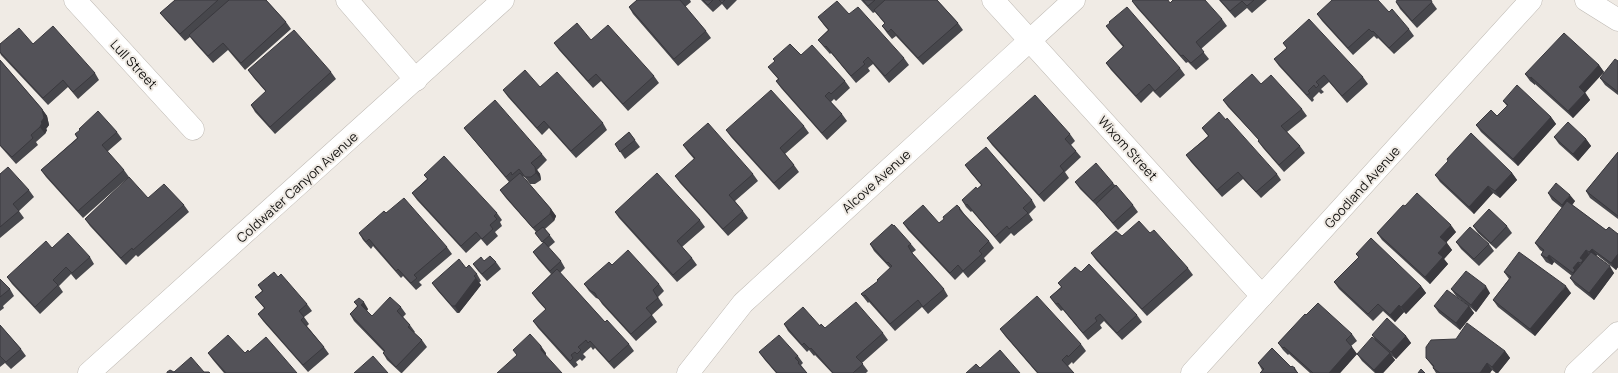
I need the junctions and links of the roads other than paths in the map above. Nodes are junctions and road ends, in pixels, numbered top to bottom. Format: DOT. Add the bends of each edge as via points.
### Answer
graph roads {
  1 [pos="75,0"];
  2 [pos="347,0"];
  3 [pos="503,0"];
  4 [pos="993,0"];
  5 [pos="1074,0"];
  6 [pos="1531,0"];
  7 [pos="1586,0"];
  8 [pos="1618,20"];
  9 [pos="1030,40"];
  10 [pos="416,80"];
  11 [pos="194,129"];
  12 [pos="1262,296"];
  13 [pos="1618,334"];
  14 [pos="89,373"];
  15 [pos="688,373"];
  16 [pos="1192,373"];
  17 [pos="1576,373"];
  1 -- 11 [label="street, Lull Street"];
  2 -- 10 [label="street"];
  3 -- 10 [label="street, Coldwater Canyon Avenue"];
  4 -- 9 [label="street, Wixom Street"];
  5 -- 9 [label="street, Alcove Avenue"];
  6 -- 12 [label="street, Goodland Avenue"];
  7 -- 8 [label="street"];
  9 -- 12 [label="street, Wixom Street"];
  9 -- 15 [label="street, Alcove Avenue" via="743,303"];
  10 -- 14 [label="street, Coldwater Canyon Avenue"];
  12 -- 16 [label="street, Goodland Avenue"];
  13 -- 17 [label="street"];
}
